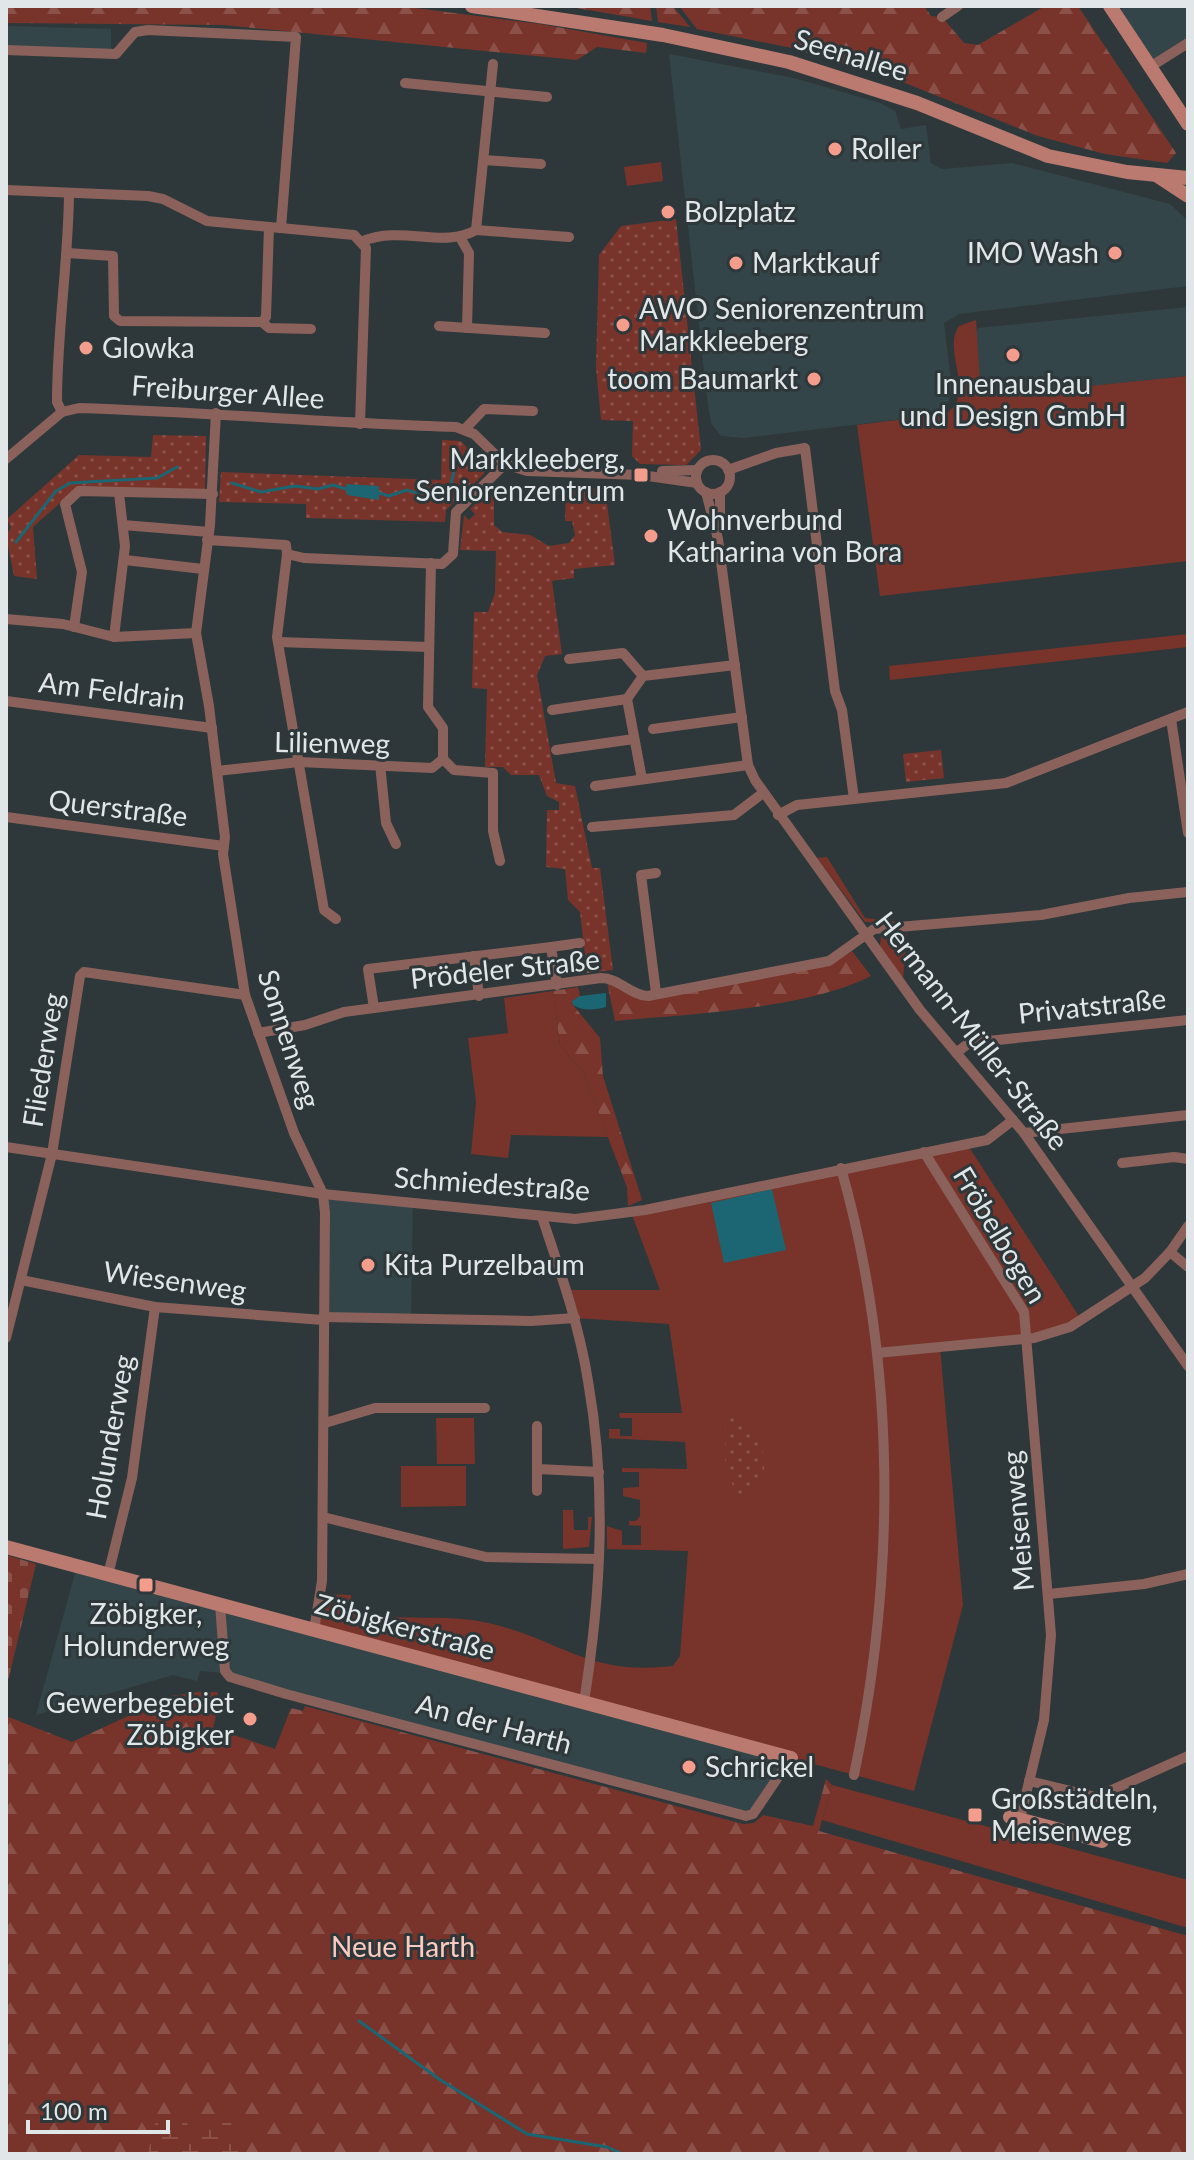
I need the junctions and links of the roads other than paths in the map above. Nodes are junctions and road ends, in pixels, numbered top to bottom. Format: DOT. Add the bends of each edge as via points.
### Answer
graph roads {
  1 [pos="472,6"];
  2 [pos="958,6"];
  3 [pos="1110,6"];
  4 [pos="942,17"];
  5 [pos="1188,43"];
  6 [pos="6,50"];
  7 [pos="493,64"];
  8 [pos="1150,67"];
  9 [pos="405,83"];
  10 [pos="490,92"];
  11 [pos="547,97"];
  12 [pos="1188,125"];
  13 [pos="484,160"];
  14 [pos="541,164"];
  15 [pos="1158,176"];
  16 [pos="1188,178"];
  17 [pos="6,190"];
  18 [pos="69,195"];
  19 [pos="1188,196"];
  20 [pos="269,227"];
  21 [pos="281,228"];
  22 [pos="476,230"];
  23 [pos="569,237"];
  24 [pos="461,239"];
  25 [pos="363,241"];
  26 [pos="67,253"];
  27 [pos="262,322"];
  28 [pos="439,326"];
  29 [pos="467,328"];
  30 [pos="311,329"];
  31 [pos="545,333"];
  32 [pos="533,411"];
  33 [pos="62,412"];
  34 [pos="216,413"];
  35 [pos="360,424"];
  36 [pos="465,429"];
  37 [pos="6,459"];
  38 [pos="505,464"];
  39 [pos="697,470"];
  40 [pos="728,470"];
  41 [pos="641,475"];
  42 [pos="697,483"];
  43 [pos="706,492"];
  44 [pos="720,492"];
  45 [pos="119,493"];
  46 [pos="213,494"];
  47 [pos="123,525"];
  48 [pos="208,536"];
  49 [pos="718,539"];
  50 [pos="287,554"];
  51 [pos="125,560"];
  52 [pos="431,563"];
  53 [pos="203,569"];
  54 [pos="6,619"];
  55 [pos="74,627"];
  56 [pos="196,633"];
  57 [pos="114,637"];
  58 [pos="278,642"];
  59 [pos="429,647"];
  60 [pos="569,659"];
  61 [pos="735,665"];
  62 [pos="643,676"];
  63 [pos="627,699"];
  64 [pos="6,701"];
  65 [pos="552,710"];
  66 [pos="1188,712"];
  67 [pos="742,717"];
  68 [pos="1171,719"];
  69 [pos="212,728"];
  70 [pos="653,729"];
  71 [pos="634,739"];
  72 [pos="556,750"];
  73 [pos="443,759"];
  74 [pos="299,762"];
  75 [pos="380,764"];
  76 [pos="748,765"];
  77 [pos="217,771"];
  78 [pos="642,779"];
  79 [pos="595,786"];
  80 [pos="763,793"];
  81 [pos="854,799"];
  82 [pos="778,815"];
  83 [pos="6,817"];
  84 [pos="592,827"];
  85 [pos="1188,833"];
  86 [pos="396,844"];
  87 [pos="224,846"];
  88 [pos="500,861"];
  89 [pos="656,873"];
  90 [pos="1188,892"];
  91 [pos="336,919"];
  92 [pos="865,934"];
  93 [pos="580,943"];
  94 [pos="551,947"];
  95 [pos="474,956"];
  96 [pos="557,985"];
  97 [pos="656,993"];
  98 [pos="245,995"];
  99 [pos="479,996"];
  100 [pos="374,1008"];
  101 [pos="1188,1020"];
  102 [pos="258,1033"];
  103 [pos="956,1053"];
  104 [pos="1188,1115"];
  105 [pos="1013,1120"];
  106 [pos="1024,1133"];
  107 [pos="6,1147"];
  108 [pos="924,1152"];
  109 [pos="52,1154"];
  110 [pos="1188,1159"];
  111 [pos="1122,1163"];
  112 [pos="841,1168"];
  113 [pos="323,1194"];
  114 [pos="542,1217"];
  115 [pos="1188,1226"];
  116 [pos="1170,1252"];
  117 [pos="1188,1267"];
  118 [pos="21,1280"];
  119 [pos="1134,1285"];
  120 [pos="155,1307"];
  121 [pos="323,1318"];
  122 [pos="575,1318"];
  123 [pos="6,1338"];
  124 [pos="1026,1339"];
  125 [pos="877,1353"];
  126 [pos="1188,1366"];
  127 [pos="485,1408"];
  128 [pos="325,1423"];
  129 [pos="537,1426"];
  130 [pos="538,1469"];
  131 [pos="599,1472"];
  132 [pos="537,1491"];
  133 [pos="323,1517"];
  134 [pos="6,1547"];
  135 [pos="599,1559"];
  136 [pos="1188,1574"];
  137 [pos="108,1575"];
  138 [pos="1049,1594"];
  139 [pos="220,1604"];
  140 [pos="314,1630"];
  141 [pos="584,1702"];
  142 [pos="1188,1756"];
  143 [pos="791,1758"];
  144 [pos="854,1775"];
  145 [pos="1029,1781"];
  146 [pos="1015,1818"];
  147 [pos="1102,1841"];
  1 -- 15 [label="main road, Seenallee" via="663,35 839,77 1048,156"];
  2 -- 4 [label="street"];
  3 -- 8 [label="main road"];
  5 -- 8 [label="street"];
  6 -- 21 [label="street" via="116,54 135,32 148,30 296,37"];
  7 -- 10 [label="street"];
  8 -- 12 [label="main road"];
  9 -- 10 [label="street"];
  10 -- 11 [label="street"];
  10 -- 13 [label="street"];
  13 -- 14 [label="street"];
  13 -- 22 [label="street"];
  15 -- 16 [label="main road, Seenallee"];
  15 -- 19 [label="main road, Seenallee"];
  17 -- 18 [label="street"];
  18 -- 20 [label="street" via="148,196 207,221"];
  18 -- 26 [label="street"];
  20 -- 21 [label="street"];
  20 -- 27 [label="street"];
  21 -- 25 [label="street" via="354,235"];
  22 -- 23 [label="street"];
  22 -- 24 [label="street"];
  24 -- 25 [label="street" via="384,232"];
  24 -- 29 [label="street" via="469,253"];
  25 -- 35 [label="street"];
  26 -- 27 [label="street" via="113,256 114,316 120,321"];
  26 -- 33 [label="street" via="65,302 58,323 57,402"];
  27 -- 30 [label="street" via="269,328"];
  28 -- 29 [label="street"];
  29 -- 31 [label="street"];
  32 -- 36 [label="street" via="484,409"];
  33 -- 34 [label="street, Freiburger Allee" via="79,408"];
  33 -- 37 [label="street"];
  34 -- 35 [label="street, Freiburger Allee"];
  34 -- 46 [label="street, Sonnenweg"];
  35 -- 36 [label="street, Freiburger Allee"];
  36 -- 38 [label="street"];
  38 -- 41 [label="street" via="527,471"];
  38 -- 52 [label="street" via="456,512 453,554 442,564"];
  39 -- 40 [label="street" via="712,460"];
  39 -- 41 [label="street"];
  39 -- 42 [label="street"];
  40 -- 44 [label="street" via="729,483"];
  40 -- 81 [label="street" via="805,448"];
  41 -- 42 [label="street"];
  42 -- 43 [label="street"];
  43 -- 44 [label="street"];
  43 -- 49 [label="street, Hermann-Müller-Straße"];
  44 -- 49 [label="street, Hermann-Müller-Straße"];
  45 -- 46 [label="street"];
  45 -- 47 [label="street"];
  45 -- 55 [label="street" via="79,491 65,504 82,572"];
  46 -- 48 [label="street, Sonnenweg"];
  47 -- 48 [label="street"];
  47 -- 51 [label="street"];
  48 -- 50 [label="street" via="286,545"];
  48 -- 53 [label="street, Sonnenweg"];
  49 -- 61 [label="street, Hermann-Müller-Straße"];
  50 -- 52 [label="street"];
  50 -- 58 [label="street"];
  51 -- 53 [label="street"];
  51 -- 57 [label="street"];
  52 -- 59 [label="street"];
  53 -- 56 [label="street, Sonnenweg"];
  54 -- 55 [label="street"];
  55 -- 57 [label="street"];
  56 -- 57 [label="street"];
  56 -- 69 [label="street, Sonnenweg"];
  58 -- 59 [label="street"];
  58 -- 74 [label="street"];
  59 -- 73 [label="street" via="428,707 443,728"];
  60 -- 62 [label="street" via="623,653"];
  61 -- 62 [label="street"];
  61 -- 67 [label="street, Hermann-Müller-Straße"];
  62 -- 63 [label="street"];
  63 -- 65 [label="street"];
  63 -- 71 [label="street"];
  64 -- 69 [label="street, Am Feldrain"];
  66 -- 68 [label="street"];
  67 -- 70 [label="street"];
  67 -- 76 [label="street, Hermann-Müller-Straße"];
  68 -- 81 [label="street" via="1006,783"];
  68 -- 85 [label="street"];
  69 -- 77 [label="street, Sonnenweg"];
  71 -- 72 [label="street"];
  71 -- 78 [label="street"];
  73 -- 75 [label="street, Lilienweg" via="432,768"];
  73 -- 88 [label="street" via="454,770 493,773 493,831"];
  74 -- 75 [label="street, Lilienweg"];
  74 -- 77 [label="street, Lilienweg"];
  74 -- 91 [label="street" via="324,910"];
  75 -- 86 [label="street" via="386,823"];
  76 -- 78 [label="street"];
  76 -- 80 [label="street, Hermann-Müller-Straße"];
  77 -- 87 [label="street, Sonnenweg"];
  78 -- 79 [label="street"];
  80 -- 82 [label="street, Hermann-Müller-Straße"];
  80 -- 84 [label="street" via="734,815"];
  81 -- 82 [label="street" via="797,805"];
  82 -- 92 [label="street, Hermann-Müller-Straße"];
  83 -- 87 [label="street, Querstraße"];
  87 -- 98 [label="street, Sonnenweg"];
  89 -- 97 [label="street" via="641,875"];
  90 -- 92 [label="street"];
  92 -- 97 [label="street, Prödeler Straße" via="829,961"];
  92 -- 103 [label="street, Hermann-Müller-Straße"];
  93 -- 94 [label="street"];
  94 -- 95 [label="street"];
  94 -- 96 [label="street"];
  95 -- 99 [label="street"];
  95 -- 100 [label="street, Prödeler Straße" via="368,969"];
  96 -- 97 [label="street, Prödeler Straße" via="609,978 638,994"];
  96 -- 99 [label="street, Prödeler Straße"];
  98 -- 102 [label="street, Sonnenweg"];
  98 -- 109 [label="street, Fliederweg" via="84,972"];
  99 -- 100 [label="street, Prödeler Straße"];
  100 -- 102 [label="street, Prödeler Straße"];
  101 -- 103 [label="street, Privatstraße" via="969,1043"];
  102 -- 113 [label="street, Sonnenweg" via="294,1133"];
  103 -- 105 [label="street, Hermann-Müller-Straße"];
  104 -- 106 [label="street"];
  105 -- 106 [label="street, Hermann-Müller-Straße"];
  105 -- 108 [label="street, Schmiedestraße" via="987,1140"];
  106 -- 119 [label="street, Hermann-Müller-Straße"];
  107 -- 109 [label="street, Schmiedestraße"];
  108 -- 112 [label="street, Schmiedestraße"];
  108 -- 124 [label="street, Fröbelbogen" via="1024,1312"];
  109 -- 113 [label="street, Schmiedestraße"];
  109 -- 118 [label="street, Fliederweg"];
  110 -- 111 [label="street"];
  112 -- 114 [label="street, Schmiedestraße" via="645,1210 575,1219"];
  112 -- 125 [label="street" via="863,1258"];
  113 -- 114 [label="street, Schmiedestraße"];
  113 -- 121 [label="street, Sonnenweg"];
  114 -- 122 [label="street"];
  115 -- 116 [label="street"];
  116 -- 117 [label="street"];
  116 -- 119 [label="street"];
  118 -- 120 [label="street, Wiesenweg"];
  118 -- 123 [label="street, Fliederweg"];
  119 -- 124 [label="street" via="1081,1322"];
  119 -- 126 [label="street, Hermann-Müller-Straße"];
  120 -- 121 [label="street, Wiesenweg"];
  120 -- 137 [label="street, Holunderweg" via="132,1478"];
  121 -- 122 [label="street, Wiesenweg"];
  121 -- 128 [label="street, Sonnenweg"];
  122 -- 131 [label="street" via="589,1381"];
  124 -- 125 [label="street, Fröbelbogen"];
  124 -- 138 [label="street, Meisenweg"];
  125 -- 144 [label="street" via="885,1455 883,1570"];
  127 -- 128 [label="street" via="375,1408"];
  128 -- 133 [label="street, Sonnenweg"];
  129 -- 130 [label="street"];
  130 -- 131 [label="street"];
  130 -- 132 [label="street"];
  131 -- 135 [label="street"];
  133 -- 135 [label="street" via="486,1557"];
  133 -- 140 [label="street, Sonnenweg" via="322,1581"];
  134 -- 137 [label="main road, Zöbigkerstraße"];
  135 -- 141 [label="street"];
  136 -- 138 [label="street"];
  137 -- 139 [label="main road, Zöbigkerstraße"];
  138 -- 145 [label="street, Meisenweg" via="1049,1678"];
  139 -- 140 [label="main road, Zöbigkerstraße"];
  139 -- 143 [label="street, An der Harth" via="225,1671 286,1694 746,1816 753,1814"];
  140 -- 141 [label="main road, Zöbigkerstraße"];
  141 -- 143 [label="main road, Zöbigkerstraße"];
  142 -- 145 [label="street" via="1096,1797"];
  145 -- 146 [label="street, Meisenweg"];
  146 -- 147 [label="main road"];
}
